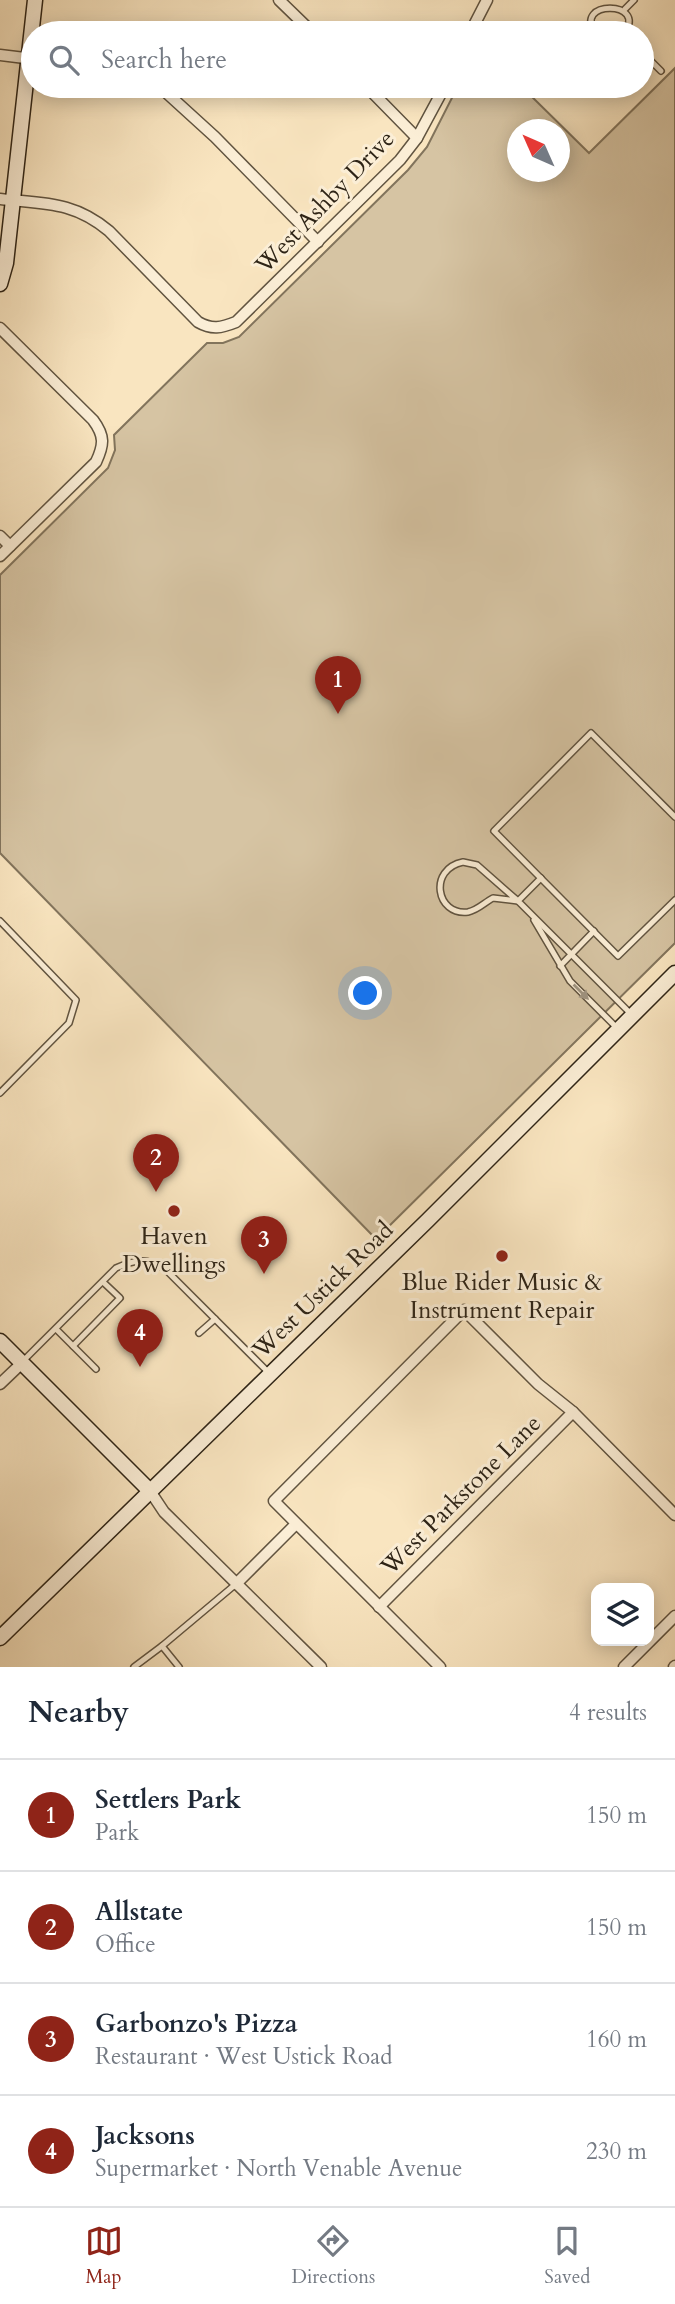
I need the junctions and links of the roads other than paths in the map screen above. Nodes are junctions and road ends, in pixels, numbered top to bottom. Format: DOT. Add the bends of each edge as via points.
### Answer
graph roads {
  1 [pos="36,0"];
  2 [pos="279,0"];
  3 [pos="634,0"];
  4 [pos="485,1"];
  5 [pos="625,9"];
  6 [pos="34,21"];
  7 [pos="301,21"];
  8 [pos="476,21"];
  9 [pos="591,21"];
  10 [pos="629,21"];
  11 [pos="0,55"];
  12 [pos="21,58"];
  13 [pos="654,64"];
  14 [pos="661,71"];
  15 [pos="24,98"];
  16 [pos="172,98"];
  17 [pos="378,98"];
  18 [pos="439,98"];
  19 [pos="417,138"];
  20 [pos="7,200"];
  21 [pos="318,242"];
  22 [pos="0,285"];
  23 [pos="0,328"];
  24 [pos="0,536"];
  25 [pos="10,546"];
  26 [pos="0,556"];
  27 [pos="675,817"];
  28 [pos="541,878"];
  29 [pos="675,900"];
  30 [pos="518,901"];
  31 [pos="531,914"];
  32 [pos="0,921"];
  33 [pos="594,932"];
  34 [pos="571,954"];
  35 [pos="560,966"];
  36 [pos="675,973"];
  37 [pos="633,1016"];
  38 [pos="619,1030"];
  39 [pos="0,1093"];
  40 [pos="103,1282"];
  41 [pos="215,1319"];
  42 [pos="56,1329"];
  43 [pos="199,1333"];
  44 [pos="0,1341"];
  45 [pos="73,1346"];
  46 [pos="22,1363"];
  47 [pos="96,1369"];
  48 [pos="269,1373"];
  49 [pos="0,1384"];
  50 [pos="573,1412"];
  51 [pos="150,1492"];
  52 [pos="675,1515"];
  53 [pos="296,1524"];
  54 [pos="236,1584"];
  55 [pos="379,1607"];
  56 [pos="675,1616"];
  57 [pos="0,1638"];
  58 [pos="162,1646"];
  59 [pos="134,1667"];
  60 [pos="179,1667"];
  61 [pos="320,1667"];
  62 [pos="440,1667"];
  63 [pos="624,1667"];
  1 -- 6 [label="main road"];
  2 -- 7 [label="street"];
  3 -- 5 [label="lane"];
  4 -- 8 [label="street"];
  5 -- 9 [label="lane" via="615,2 603,3 594,10"];
  5 -- 10 [label="lane"];
  11 -- 12 [label="street"];
  13 -- 14 [label="lane"];
  15 -- 20 [label="main road"];
  16 -- 21 [label="street"];
  17 -- 19 [label="street"];
  18 -- 19 [label="street, West Ashby Drive"];
  19 -- 21 [label="street, West Ashby Drive"];
  20 -- 21 [label="street, West Ashby Drive" via="73,208 93,218 206,327 236,322"];
  20 -- 22 [label="main road" via="6,263"];
  23 -- 25 [label="street" via="93,421 101,430 102,442 96,462"];
  24 -- 25 [label="street"];
  25 -- 26 [label="street"];
  27 -- 28 [label="lane" via="591,733 494,831"];
  28 -- 30 [label="lane"];
  28 -- 33 [label="lane"];
  29 -- 33 [label="lane" via="618,956"];
  30 -- 30 [label="lane" via="470,863 456,863 441,878 443,899 459,912 473,911 493,898"];
  30 -- 31 [label="lane"];
  31 -- 34 [label="lane"];
  31 -- 35 [label="lane"];
  32 -- 39 [label="lane" via="76,1000 69,1023"];
  33 -- 34 [label="lane"];
  34 -- 35 [label="lane"];
  34 -- 37 [label="lane"];
  35 -- 38 [label="lane, one-way" via="569,981"];
  36 -- 37 [label="main road, West Ustick Road"];
  37 -- 38 [label="main road, West Ustick Road"];
  38 -- 48 [label="main road, West Ustick Road"];
  40 -- 41 [label="lane" via="116,1268 133,1261 158,1264"];
  40 -- 42 [label="lane"];
  40 -- 45 [label="lane" via="120,1298"];
  41 -- 43 [label="lane"];
  41 -- 48 [label="lane"];
  42 -- 45 [label="lane"];
  42 -- 46 [label="lane"];
  44 -- 46 [label="main road"];
  45 -- 47 [label="lane"];
  46 -- 49 [label="street"];
  46 -- 51 [label="main road"];
  48 -- 51 [label="main road, West Ustick Road"];
  50 -- 52 [label="street"];
  50 -- 53 [label="street" via="464,1310 274,1501"];
  50 -- 55 [label="street, West Parkstone Lane"];
  51 -- 54 [label="street"];
  51 -- 57 [label="main road, West Ustick Road"];
  53 -- 54 [label="street"];
  53 -- 55 [label="street"];
  54 -- 58 [label="lane"];
  54 -- 61 [label="street"];
  55 -- 62 [label="street"];
  56 -- 63 [label="street"];
  58 -- 59 [label="lane"];
  58 -- 60 [label="lane"];
}
